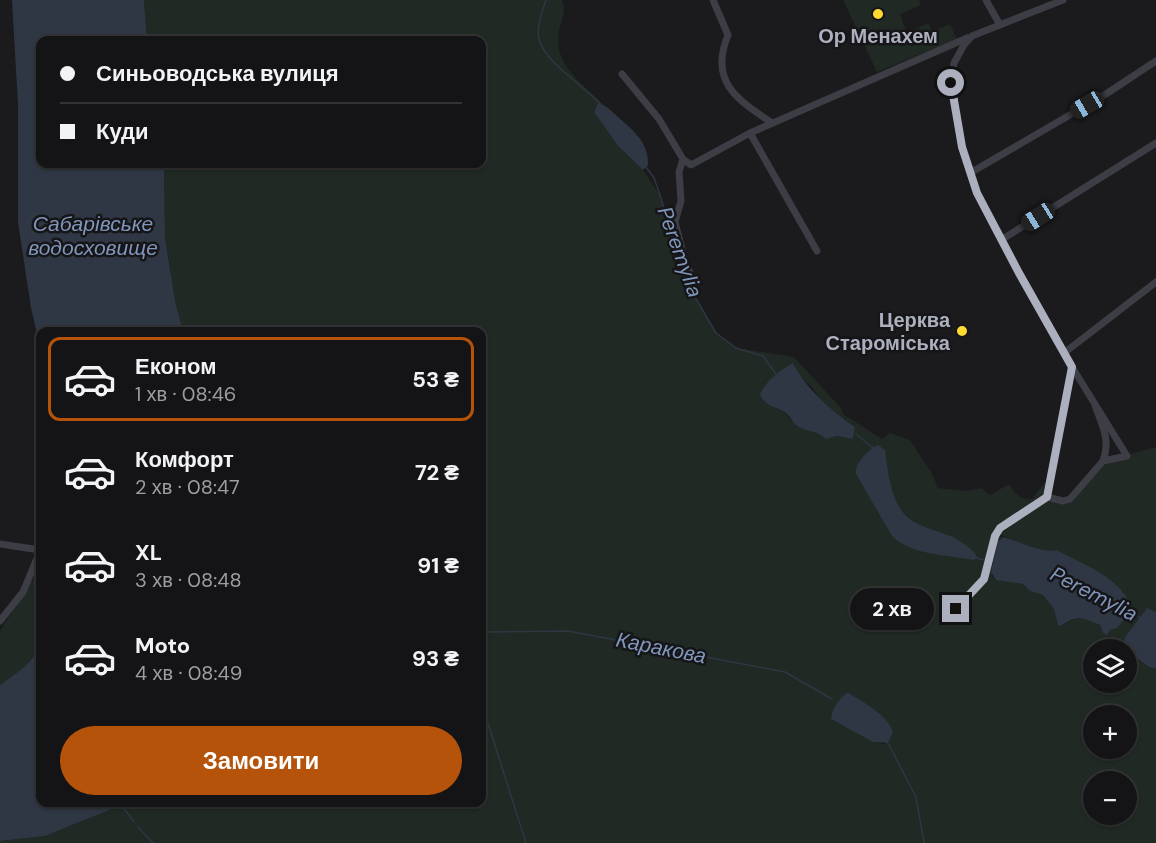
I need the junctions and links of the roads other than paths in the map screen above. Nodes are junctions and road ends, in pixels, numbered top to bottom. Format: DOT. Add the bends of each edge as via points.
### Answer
graph roads {
  1 [pos="713,0"];
  2 [pos="986,0"];
  3 [pos="1063,0"];
  4 [pos="1000,25"];
  5 [pos="972,36"];
  6 [pos="1156,61"];
  7 [pos="622,74"];
  8 [pos="772,123"];
  9 [pos="750,133"];
  10 [pos="1156,143"];
  11 [pos="682,159"];
  12 [pos="970,173"];
  13 [pos="1001,240"];
  14 [pos="817,251"];
  15 [pos="694,282"];
  16 [pos="1156,282"];
  17 [pos="1064,353"];
  18 [pos="1072,367"];
  19 [pos="1095,405"];
  20 [pos="1103,461"];
  21 [pos="1047,497"];
  22 [pos="0,544"];
  23 [pos="36,549"];
  24 [pos="36,560"];
  25 [pos="956,609"];
  26 [pos="0,621"];
  1 -- 8 [label="street" via="728,35 722,54 723,75 745,104"];
  2 -- 4 [label="street"];
  3 -- 4 [label="street"];
  4 -- 5 [label="street"];
  5 -- 8 [label="street"];
  5 -- 12 [label="street" via="954,63 951,83"];
  6 -- 12 [label="street"];
  7 -- 11 [label="street" via="659,119"];
  8 -- 9 [label="street"];
  9 -- 11 [label="street" via="691,165"];
  9 -- 14 [label="street"];
  10 -- 13 [label="street"];
  11 -- 15 [label="street" via="681,201 675,222"];
  12 -- 13 [label="street"];
  13 -- 17 [label="street"];
  16 -- 17 [label="street"];
  17 -- 18 [label="street"];
  18 -- 19 [label="street"];
  18 -- 21 [label="street"];
  19 -- 20 [label="street" via="1107,441"];
  19 -- 20 [label="street" via="1127,456"];
  20 -- 21 [label="street" via="1070,499"];
  21 -- 25 [label="street" via="1000,528 984,579"];
  22 -- 23 [label="street"];
  24 -- 26 [label="street" via="23,592"];
}
